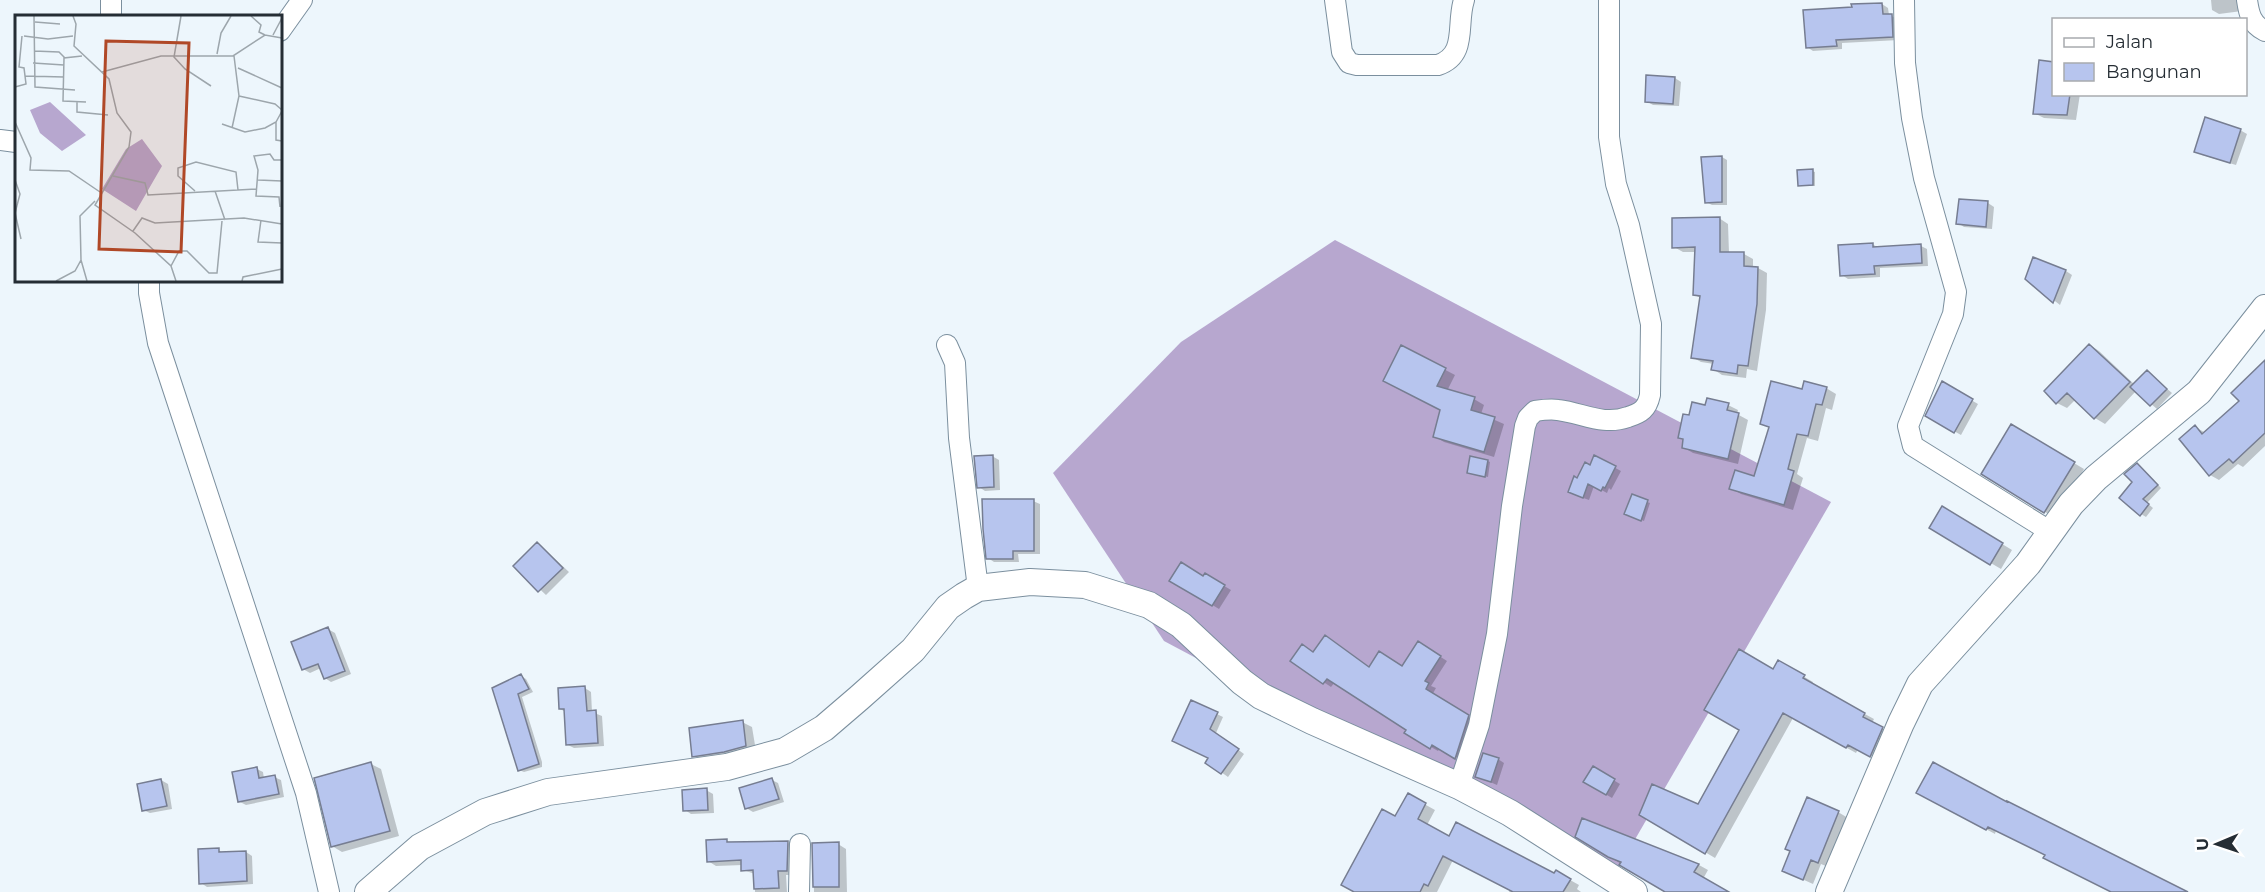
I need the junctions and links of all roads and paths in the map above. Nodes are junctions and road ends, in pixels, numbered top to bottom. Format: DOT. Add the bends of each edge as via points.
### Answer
graph roads {
  1 [pos="302,0"];
  2 [pos="1335,0"];
  3 [pos="1464,0"];
  4 [pos="1609,0"];
  5 [pos="1904,0"];
  6 [pos="2247,0"];
  7 [pos="282,28"];
  8 [pos="2265,32"];
  9 [pos="0,140"];
  10 [pos="15,142"];
  11 [pos="149,282"];
  12 [pos="2265,308"];
  13 [pos="947,345"];
  14 [pos="2051,532"];
  15 [pos="978,588"];
  16 [pos="1459,786"];
  17 [pos="801,844"];
  18 [pos="329,892"];
  19 [pos="368,892"];
  20 [pos="799,892"];
  21 [pos="1634,892"];
  22 [pos="1829,892"];
  1 -- 7 [label="street"];
  2 -- 3 [label="street" via="1342,52 1349,63 1438,65 1455,54"];
  4 -- 16 [label="street" via="1609,137 1616,184 1651,324 1650,396 1641,413 1619,421 1551,410 1534,411 1524,426 1497,634 1479,725"];
  5 -- 14 [label="street" via="1905,63 1912,118 1924,178 1956,292 1953,314 1908,433 1913,446"];
  6 -- 8 [label="street" via="2250,18"];
  9 -- 10 [label="street"];
  11 -- 18 [label="street" via="158,343 306,793"];
  12 -- 14 [label="main road" via="2199,392 2096,478"];
  13 -- 15 [label="street" via="955,363 959,438"];
  14 -- 22 [label="main road" via="2028,564 1920,684"];
  15 -- 16 [label="main road" via="1030,582 1085,585 1149,605 1181,625 1261,696"];
  15 -- 19 [label="main road" via="948,607 913,650 824,728 785,751 727,767 548,792 485,813 420,848"];
  16 -- 21 [label="main road" via="1510,813"];
  17 -- 20 [label="street"];
}
